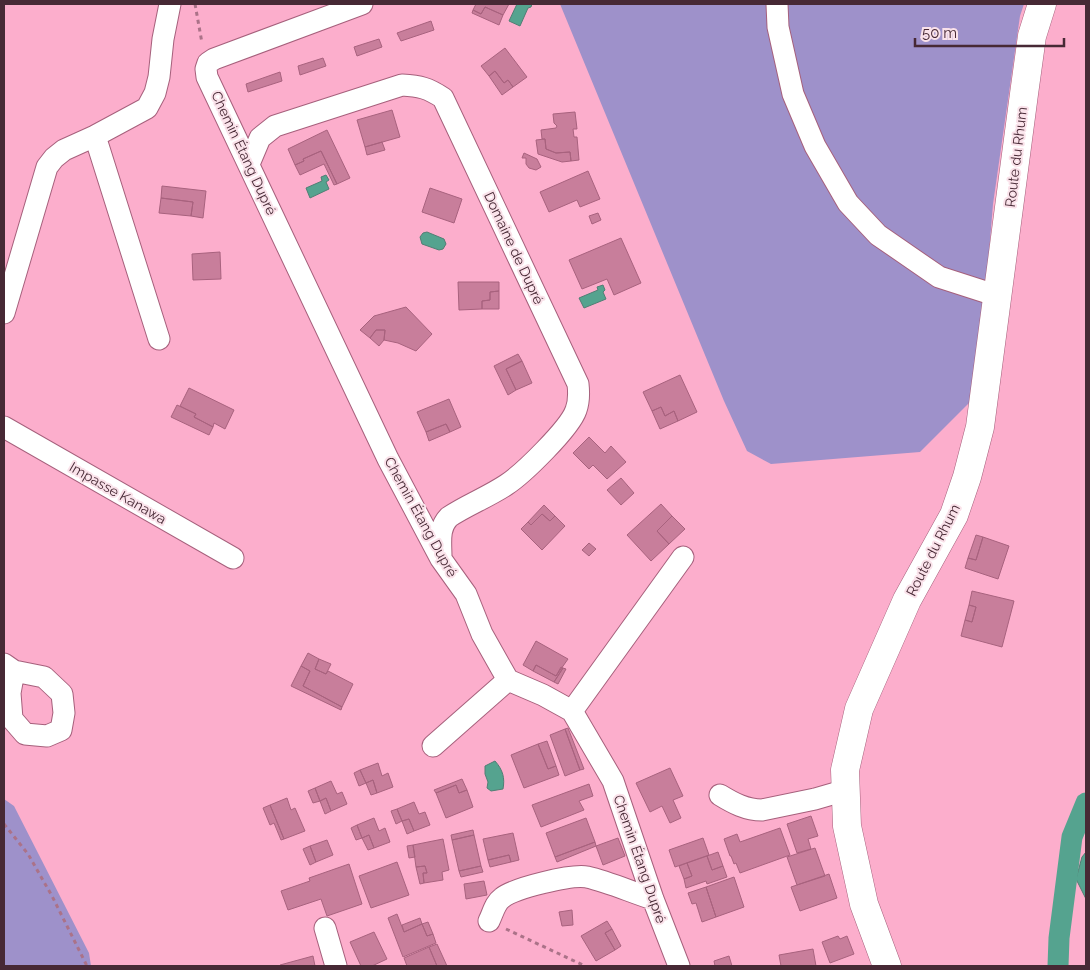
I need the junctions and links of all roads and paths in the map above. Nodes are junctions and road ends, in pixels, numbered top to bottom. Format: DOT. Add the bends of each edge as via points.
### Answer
graph roads {
  1 [pos="170,4"];
  2 [pos="362,4"];
  3 [pos="777,4"];
  4 [pos="1042,4"];
  5 [pos="95,136"];
  6 [pos="249,164"];
  7 [pos="998,296"];
  8 [pos="4,313"];
  9 [pos="159,339"];
  10 [pos="4,427"];
  11 [pos="683,556"];
  12 [pos="233,558"];
  13 [pos="441,559"];
  14 [pos="508,680"];
  15 [pos="572,711"];
  16 [pos="433,746"];
  17 [pos="846,790"];
  18 [pos="720,795"];
  19 [pos="4,824"];
  20 [pos="653,899"];
  21 [pos="489,921"];
  22 [pos="325,928"];
  23 [pos="86,966"];
  24 [pos="336,966"];
  25 [pos="586,966"];
  26 [pos="679,966"];
  27 [pos="887,966"];
  1 -- 5 [label="street" via="159,77 147,108"];
  2 -- 6 [label="street, Chemin Étang Dupré" via="208,63 207,77"];
  3 -- 7 [label="street" via="778,27 793,94 815,146 848,203 878,235 939,277"];
  4 -- 7 [label="street, Route du Rhum" via="1031,46"];
  5 -- 8 [label="street" via="64,150 48,167"];
  5 -- 9 [label="street"];
  6 -- 13 [label="street, Chemin Étang Dupré" via="388,459"];
  6 -- 13 [label="street, Domaine de Dupré" via="260,138 276,126 402,85 420,86 443,98 578,384 579,397 569,424 522,474 443,523"];
  7 -- 17 [label="street, Route du Rhum" via="980,427 967,478 954,515 907,600 859,709 845,770"];
  10 -- 12 [label="street, Impasse Kanawa"];
  11 -- 15 [label="street"];
  13 -- 14 [label="street, Chemin Étang Dupré" via="466,594 482,634"];
  14 -- 15 [label="street"];
  14 -- 16 [label="street"];
  15 -- 20 [label="street, Chemin Étang Dupré" via="613,781"];
  17 -- 18 [label="street" via="762,810 740,806"];
  17 -- 27 [label="street, Route du Rhum" via="847,826 864,904"];
  19 -- 23 [label="path" via="33,863"];
  20 -- 21 [label="street" via="587,877 573,876 503,897 496,904"];
  20 -- 26 [label="street, Chemin Étang Dupré"];
  21 -- 25 [label="path"];
  22 -- 24 [label="street"];
}
